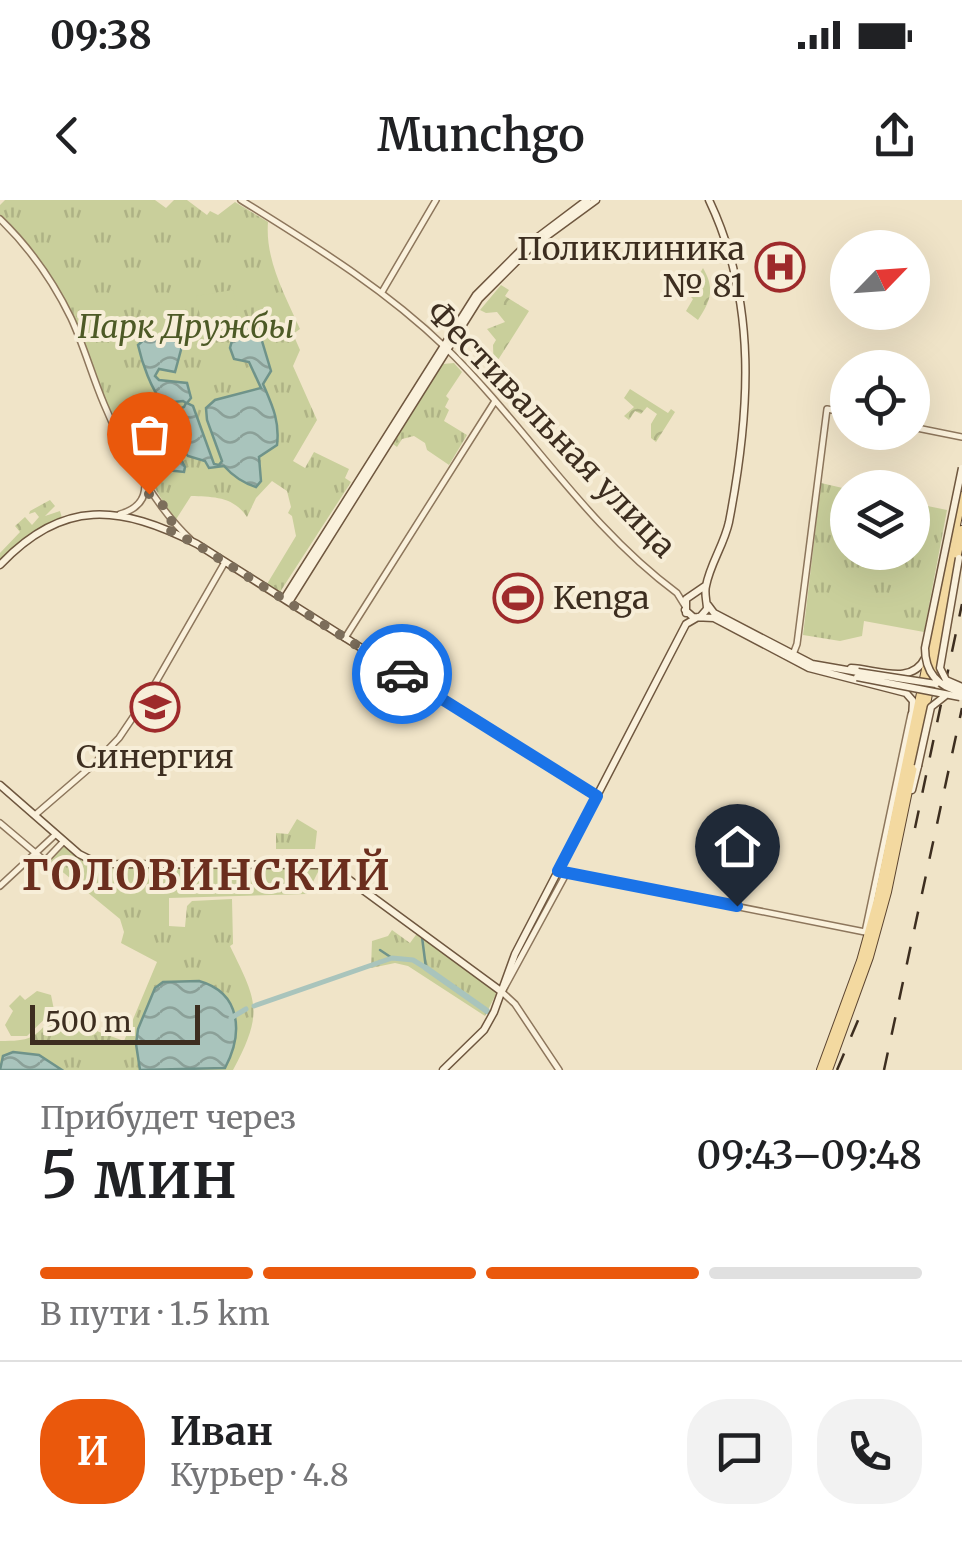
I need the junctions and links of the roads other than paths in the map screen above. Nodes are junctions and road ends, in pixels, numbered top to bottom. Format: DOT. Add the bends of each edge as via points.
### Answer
graph roads {
  1 [pos="241,200"];
  2 [pos="436,200"];
  3 [pos="587,200"];
  4 [pos="596,200"];
  5 [pos="709,200"];
  6 [pos="0,219"];
  7 [pos="542,235"];
  8 [pos="382,292"];
  9 [pos="445,347"];
  10 [pos="495,401"];
  11 [pos="830,410"];
  12 [pos="930,431"];
  13 [pos="959,437"];
  14 [pos="962,468"];
  15 [pos="143,476"];
  16 [pos="962,496"];
  17 [pos="159,501"];
  18 [pos="140,502"];
  19 [pos="120,514"];
  20 [pos="140,518"];
  21 [pos="171,518"];
  22 [pos="165,528"];
  23 [pos="962,533"];
  24 [pos="196,544"];
  25 [pos="226,562"];
  26 [pos="0,565"];
  27 [pos="706,586"];
  28 [pos="676,592"];
  29 [pos="693,595"];
  30 [pos="286,601"];
  31 [pos="707,602"];
  32 [pos="685,608"];
  33 [pos="698,617"];
  34 [pos="939,620"];
  35 [pos="686,624"];
  36 [pos="345,638"];
  37 [pos="792,656"];
  38 [pos="857,675"];
  39 [pos="962,692"];
  40 [pos="913,706"];
  41 [pos="908,757"];
  42 [pos="0,786"];
  43 [pos="597,796"];
  44 [pos="35,815"];
  45 [pos="0,823"];
  46 [pos="56,834"];
  47 [pos="898,840"];
  48 [pos="64,842"];
  49 [pos="36,854"];
  50 [pos="562,872"];
  51 [pos="0,886"];
  52 [pos="505,994"];
  53 [pos="443,1070"];
  54 [pos="559,1070"];
  55 [pos="825,1070"];
  1 -- 8 [label="street, Фестивальная улица"];
  2 -- 8 [label="street"];
  3 -- 7 [label="main road"];
  4 -- 7 [label="main road"];
  5 -- 27 [label="main road" via="738,278 748,364 729,520"];
  6 -- 15 [label="street" via="58,294 104,407"];
  7 -- 9 [label="main road" via="490,286"];
  8 -- 9 [label="street, Фестивальная улица"];
  9 -- 10 [label="street, Фестивальная улица"];
  9 -- 30 [label="main road"];
  10 -- 28 [label="street, Фестивальная улица" via="611,536"];
  10 -- 36 [label="street"];
  11 -- 37 [label="street"];
  12 -- 13 [label="street"];
  14 -- 39 [label="main road, bridge" via="924,648 932,677"];
  15 -- 17 [label="street"];
  15 -- 18 [label="street"];
  16 -- 34 [label="main road, bridge"];
  17 -- 18 [label="street" via="152,494"];
  17 -- 21 [label="street"];
  18 -- 19 [label="street"];
  18 -- 20 [label="street"];
  19 -- 20 [label="main road"];
  19 -- 26 [label="main road" via="50,526"];
  20 -- 22 [label="main road"];
  21 -- 22 [label="street"];
  21 -- 24 [label="street"];
  22 -- 24 [label="main road"];
  23 -- 34 [label="main road, bridge"];
  23 -- 39 [label="main road, bridge" via="940,668"];
  24 -- 25 [label="main road"];
  25 -- 30 [label="main road"];
  25 -- 44 [label="street" via="112,746"];
  27 -- 29 [label="main road"];
  27 -- 31 [label="main road"];
  28 -- 29 [label="street, Фестивальная улица"];
  28 -- 32 [label="street, Фестивальная улица"];
  29 -- 31 [label="main road"];
  29 -- 32 [label="main road"];
  30 -- 36 [label="main road"];
  31 -- 33 [label="main road"];
  31 -- 37 [label="main road" via="714,613"];
  32 -- 33 [label="main road"];
  32 -- 35 [label="main road"];
  33 -- 35 [label="main road"];
  33 -- 37 [label="main road"];
  34 -- 38 [label="main road, bridge" via="921,667"];
  34 -- 41 [label="main road"];
  34 -- 47 [label="main road, bridge"];
  35 -- 43 [label="main road"];
  36 -- 43 [label="main road"];
  37 -- 38 [label="main road"];
  37 -- 38 [label="main road" via="808,668"];
  38 -- 39 [label="main road, bridge"];
  38 -- 40 [label="main road, bridge" via="910,695"];
  39 -- 47 [label="main road, bridge" via="931,707"];
  40 -- 41 [label="main road"];
  40 -- 50 [label="street" via="864,936"];
  41 -- 55 [label="main road" via="878,900"];
  42 -- 44 [label="main road"];
  43 -- 50 [label="main road"];
  44 -- 46 [label="main road"];
  45 -- 49 [label="street"];
  46 -- 48 [label="main road"];
  46 -- 49 [label="street"];
  47 -- 55 [label="main road" via="869,958"];
  48 -- 49 [label="street" via="45,860"];
  48 -- 52 [label="main road" via="105,865 329,865"];
  49 -- 51 [label="street"];
  50 -- 52 [label="street"];
  50 -- 52 [label="main road" via="516,954"];
  52 -- 53 [label="main road" via="484,1030"];
  52 -- 54 [label="street"];
}
